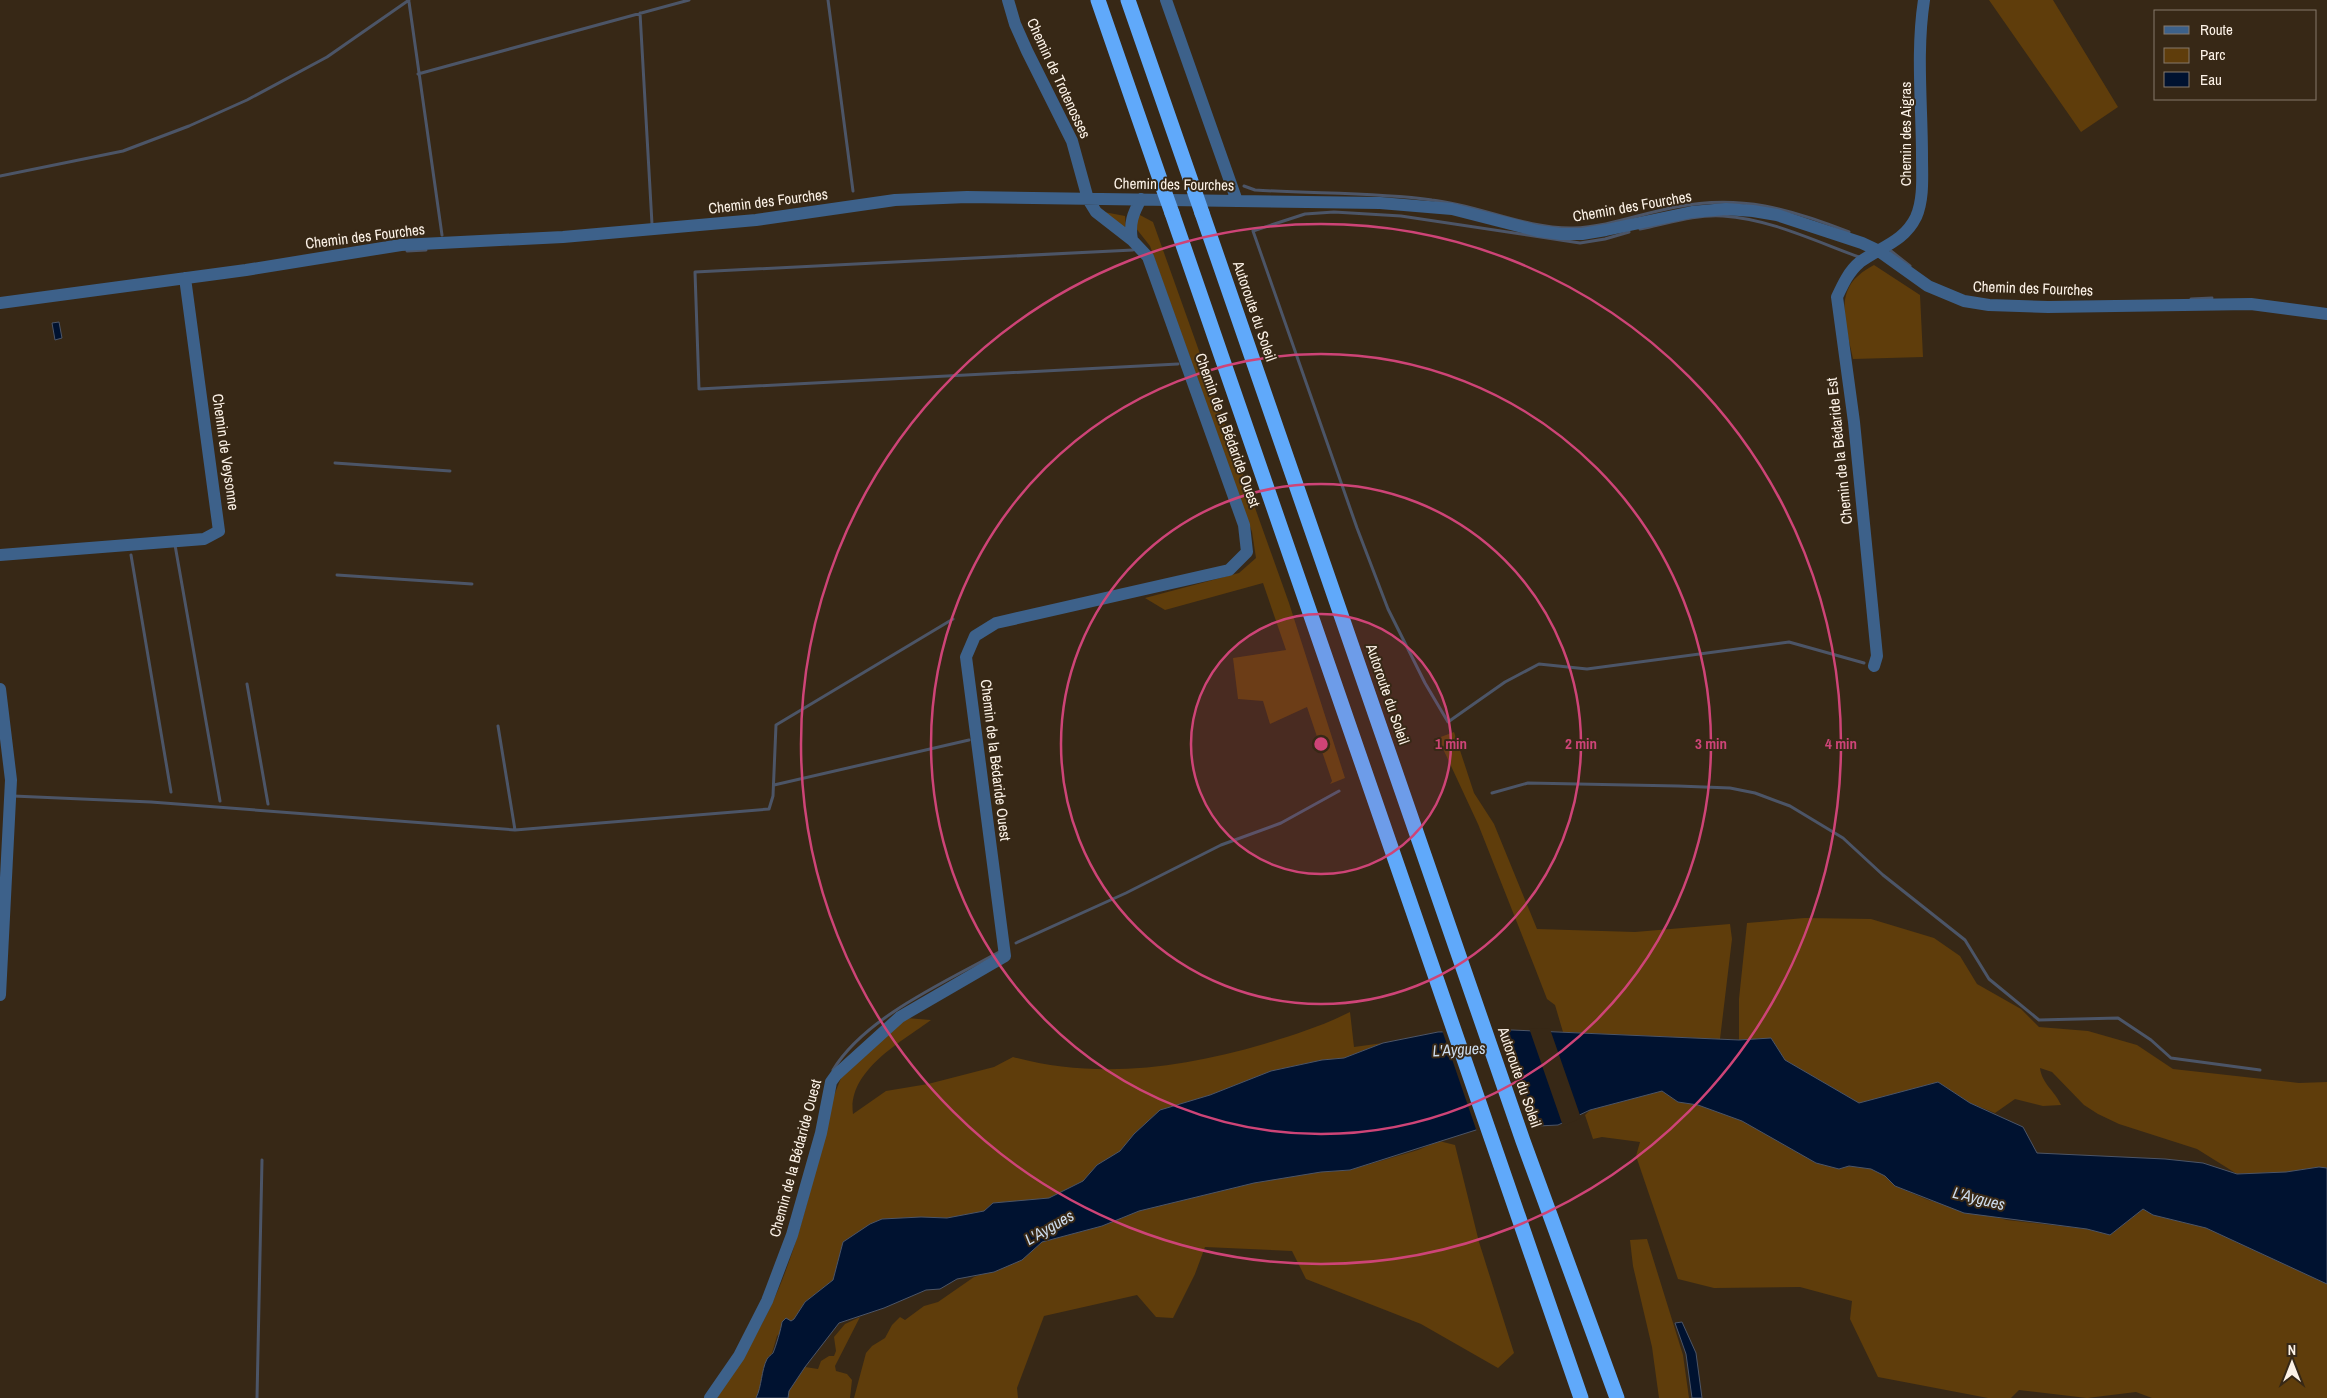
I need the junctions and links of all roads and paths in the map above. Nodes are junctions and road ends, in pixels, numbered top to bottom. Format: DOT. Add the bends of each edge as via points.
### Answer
graph roads {
  1 [pos="1008,0"];
  2 [pos="1098,0"];
  3 [pos="1128,0"];
  4 [pos="1166,0"];
  5 [pos="1924,0"];
  6 [pos="1088,199"];
  7 [pos="1141,200"];
  8 [pos="1231,201"];
  9 [pos="1132,240"];
  10 [pos="1879,251"];
  11 [pos="185,278"];
  12 [pos="0,303"];
  13 [pos="2327,314"];
  14 [pos="0,556"];
  15 [pos="1874,666"];
  16 [pos="0,689"];
  17 [pos="0,994"];
  18 [pos="710,1398"];
  19 [pos="1581,1398"];
  20 [pos="1617,1398"];
  1 -- 6 [label="street, Chemin de Trotenosses" via="1027,51 1072,141"];
  2 -- 19 [label="highway, bridge"];
  3 -- 20 [label="highway, Autoroute du Soleil, bridge" via="1523,1140"];
  4 -- 8 [label="street"];
  5 -- 10 [label="street, Chemin des Aigras" via="1920,40 1921,197 1917,215 1905,234"];
  6 -- 7 [label="street, Chemin des Fourches"];
  6 -- 9 [label="street, Chemin de la Bédaride Ouest" via="1096,212"];
  6 -- 11 [label="street, Chemin des Fourches" via="967,197 895,200 756,220 563,238 401,245"];
  7 -- 8 [label="street, Chemin des Fourches"];
  7 -- 9 [label="street" via="1132,215"];
  8 -- 10 [label="street, Chemin des Fourches" via="1380,203 1452,209 1561,234 1582,234 1692,212 1726,209 1778,215"];
  9 -- 18 [label="street, Chemin de la Bédaride Ouest" via="1148,257 1171,319 1244,525 1247,552 1229,570 996,623 975,636 966,656 1006,956 900,1017 831,1082 792,1235 768,1301 740,1356"];
  10 -- 13 [label="street, Chemin des Fourches" via="1928,286 1964,301 1989,305 2159,307 2251,304"];
  10 -- 15 [label="street, Chemin de la Bédaride Est" via="1860,263 1844,282 1837,297 1854,422 1877,656"];
  11 -- 12 [label="street, Chemin des Fourches"];
  11 -- 14 [label="street, Chemin de Veysonne" via="219,531 204,538"];
  16 -- 17 [label="street" via="11,780"];
}
